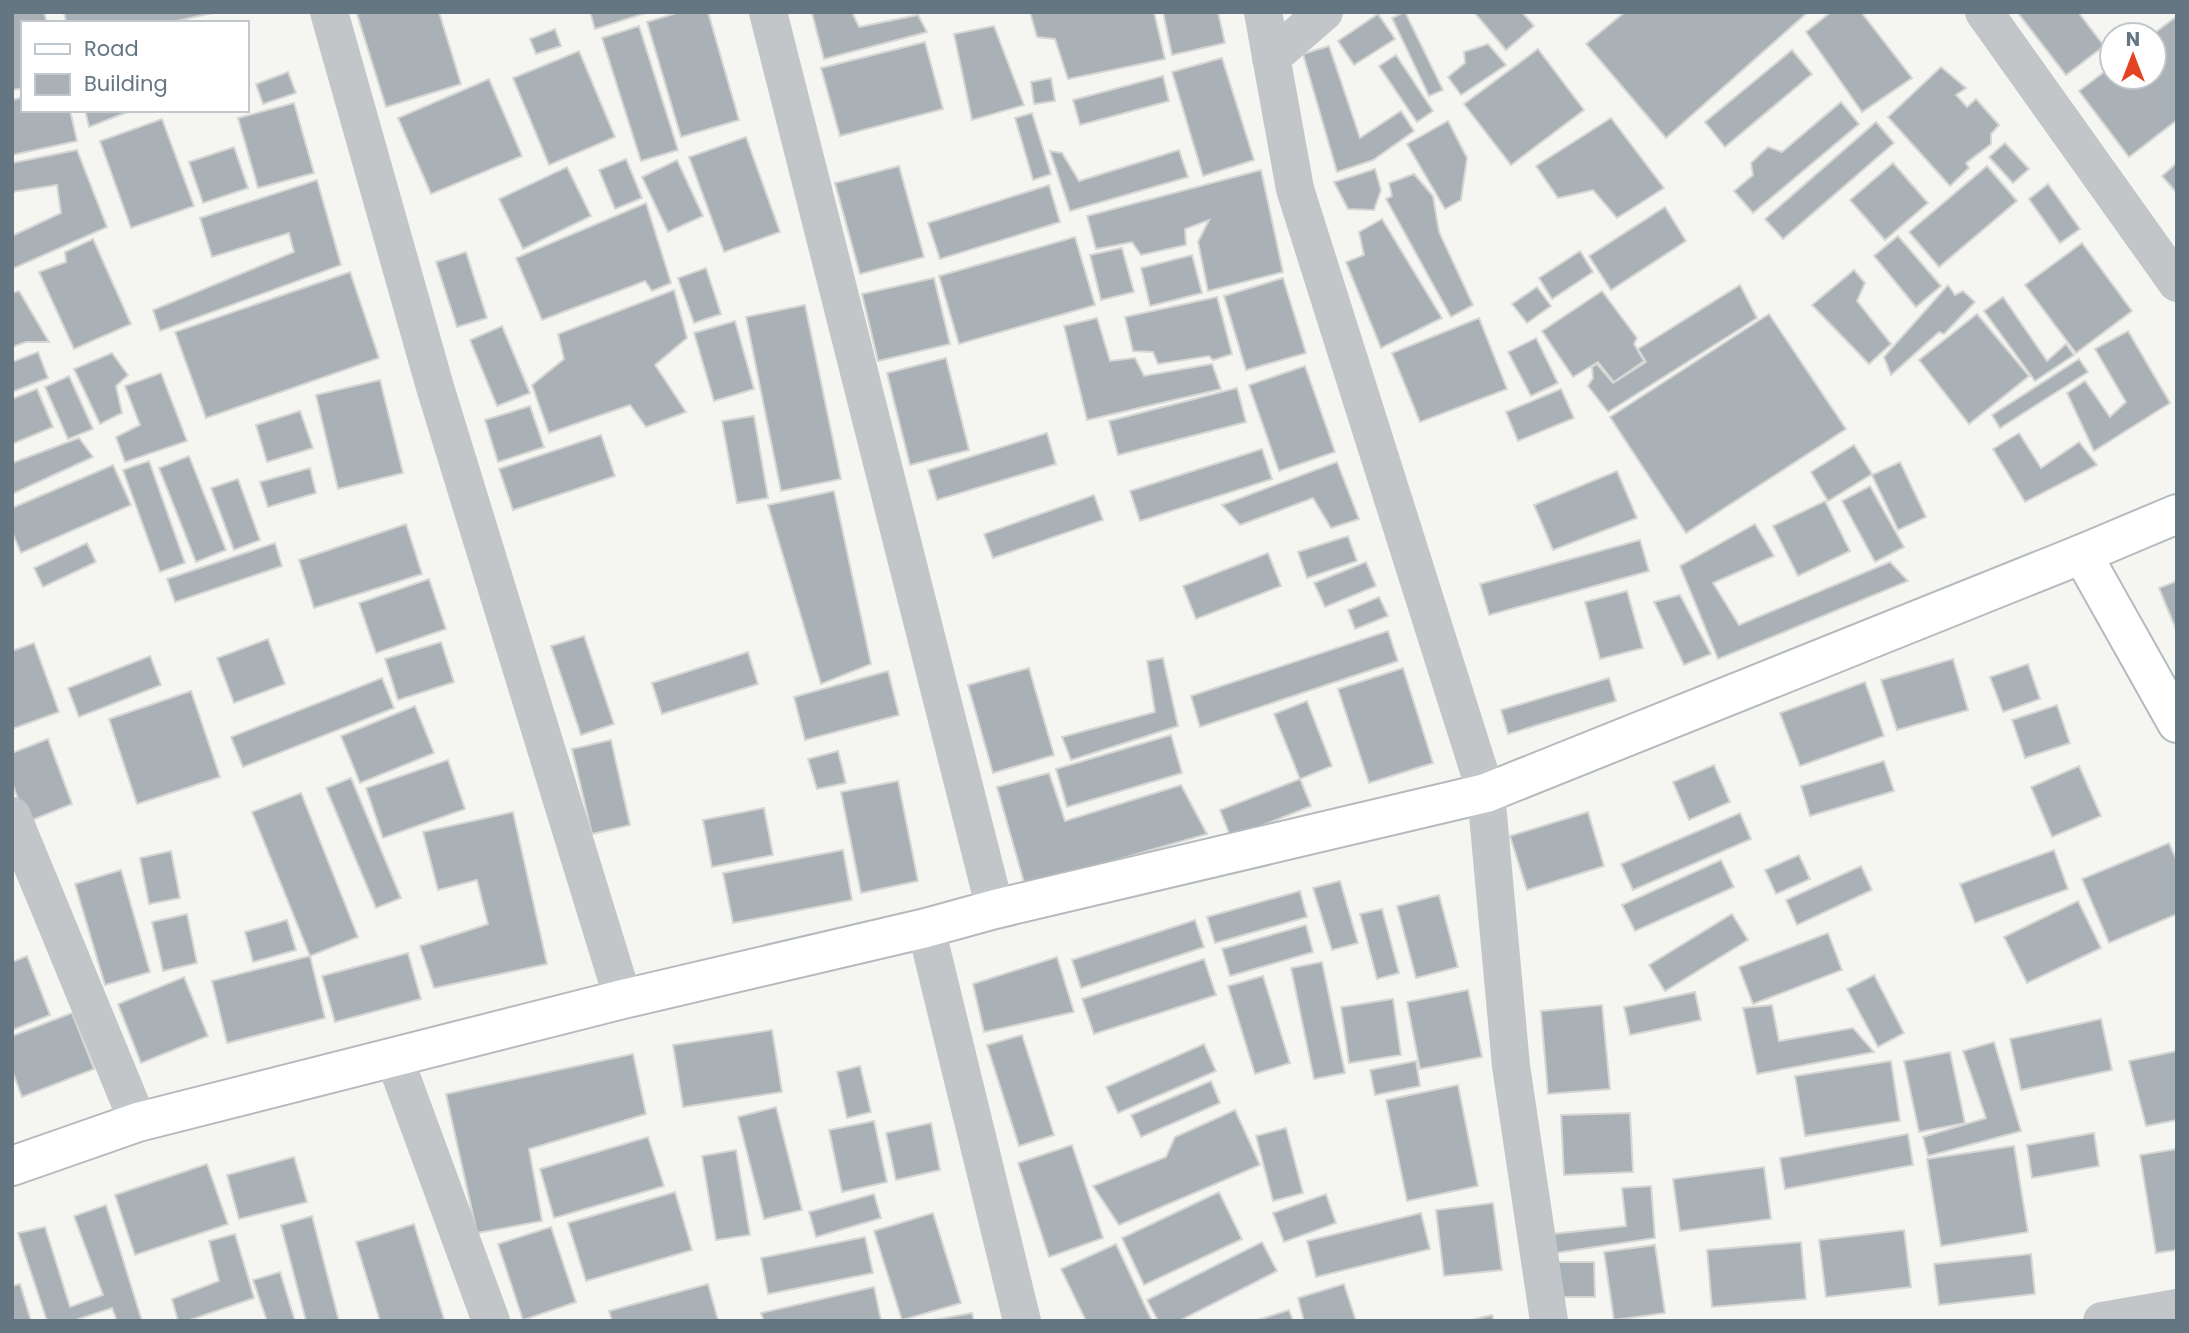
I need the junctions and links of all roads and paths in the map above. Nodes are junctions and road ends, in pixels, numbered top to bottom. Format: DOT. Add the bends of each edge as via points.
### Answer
graph roads {
  1 [pos="329,12"];
  2 [pos="768,12"];
  3 [pos="1263,12"];
  4 [pos="1324,12"];
  5 [pos="1984,12"];
  6 [pos="1271,58"];
  7 [pos="2177,283"];
  8 [pos="2177,514"];
  9 [pos="2082,554"];
  10 [pos="2177,723"];
  11 [pos="1486,793"];
  12 [pos="12,816"];
  13 [pos="995,909"];
  14 [pos="926,928"];
  15 [pos="623,999"];
  16 [pos="394,1057"];
  17 [pos="138,1122"];
  18 [pos="12,1166"];
  19 [pos="2177,1308"];
  20 [pos="491,1321"];
  21 [pos="1022,1321"];
  22 [pos="1549,1321"];
  23 [pos="2102,1321"];
  1 -- 15 [label="street" via="435,387"];
  2 -- 13 [label="street"];
  3 -- 6 [label="street"];
  4 -- 6 [label="street"];
  5 -- 7 [label="street"];
  6 -- 11 [label="street" via="1294,189"];
  8 -- 9 [label="street"];
  9 -- 10 [label="street"];
  9 -- 11 [label="street"];
  11 -- 13 [label="street"];
  11 -- 22 [label="street" via="1511,1066"];
  12 -- 17 [label="street"];
  13 -- 14 [label="street"];
  14 -- 15 [label="street"];
  14 -- 21 [label="street"];
  15 -- 16 [label="street"];
  16 -- 17 [label="street"];
  16 -- 20 [label="street"];
  17 -- 18 [label="street"];
  19 -- 23 [label="street"];
}
